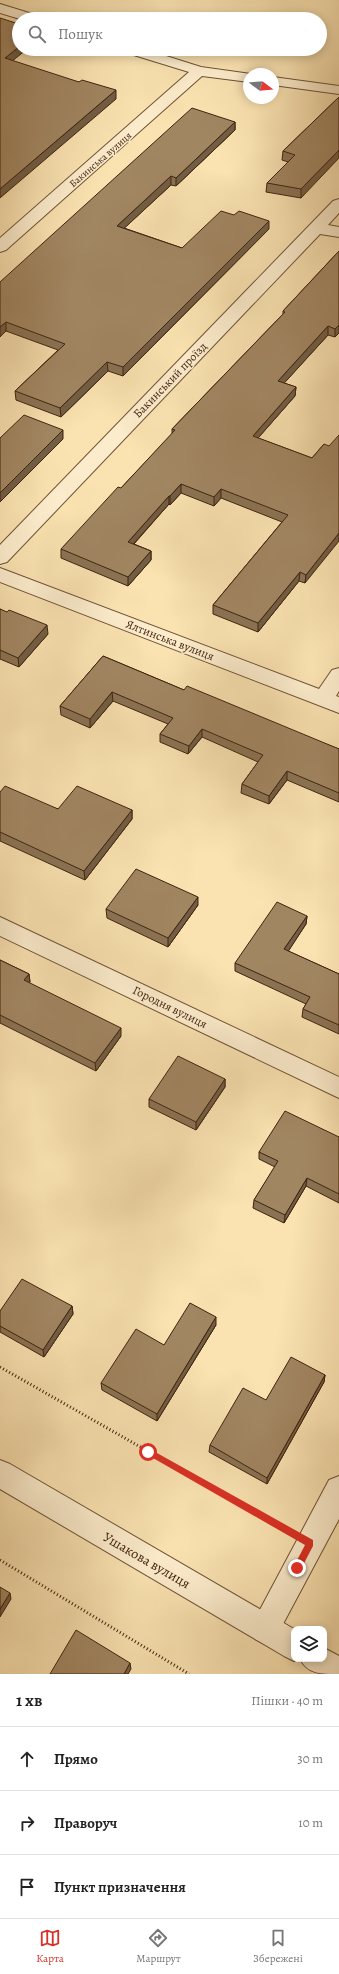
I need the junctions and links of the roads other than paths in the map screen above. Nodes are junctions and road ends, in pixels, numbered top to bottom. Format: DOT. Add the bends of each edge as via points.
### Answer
graph roads {
  1 [pos="0,8"];
  2 [pos="12,12"];
  3 [pos="151,56"];
  4 [pos="199,71"];
  5 [pos="243,77"];
  6 [pos="279,82"];
  7 [pos="339,90"];
  8 [pos="339,204"];
  9 [pos="316,228"];
  10 [pos="339,232"];
  11 [pos="0,247"];
  12 [pos="0,557"];
  13 [pos="0,575"];
  14 [pos="339,676"];
  15 [pos="332,702"];
  16 [pos="0,926"];
  17 [pos="339,1088"];
  18 [pos="0,1474"];
  19 [pos="339,1490"];
  20 [pos="265,1629"];
  21 [pos="291,1644"];
  22 [pos="320,1662"];
  23 [pos="339,1673"];
  1 -- 2 [label="street"];
  3 -- 4 [label="street"];
  4 -- 5 [label="street"];
  4 -- 11 [label="street, Бакинська вулиця"];
  6 -- 7 [label="street"];
  8 -- 9 [label="street, Бакинський проїзд"];
  9 -- 10 [label="street"];
  9 -- 12 [label="street, Бакинський проїзд"];
  13 -- 15 [label="street, Ялтинська вулиця"];
  14 -- 15 [label="street"];
  16 -- 17 [label="street, Городня вулиця"];
  18 -- 20 [label="street, Ушакова вулиця"];
  19 -- 20 [label="street"];
  20 -- 21 [label="street, Ушакова вулиця"];
  22 -- 23 [label="street"];
}
